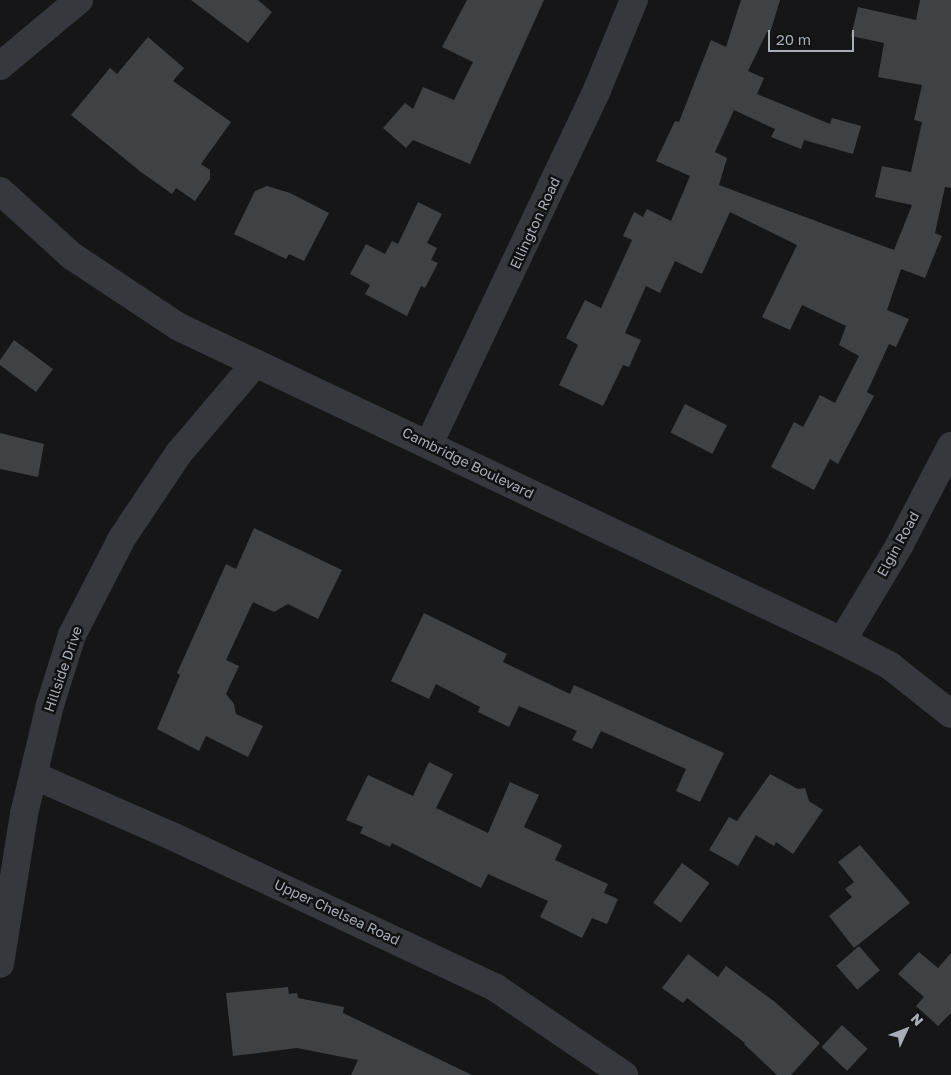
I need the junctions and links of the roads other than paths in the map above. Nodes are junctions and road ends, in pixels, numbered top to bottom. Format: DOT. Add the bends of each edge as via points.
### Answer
graph roads {
  1 [pos="78,0"];
  2 [pos="634,0"];
  3 [pos="0,66"];
  4 [pos="0,191"];
  5 [pos="254,365"];
  6 [pos="429,444"];
  7 [pos="951,446"];
  8 [pos="842,641"];
  9 [pos="951,714"];
  10 [pos="34,776"];
  11 [pos="0,964"];
  12 [pos="624,1075"];
  1 -- 3 [label="street"];
  2 -- 6 [label="street, Ellington Road" via="593,99"];
  4 -- 5 [label="street, Cambridge Boulevard" via="72,256 126,294 179,327"];
  5 -- 6 [label="street, Cambridge Boulevard"];
  5 -- 10 [label="street, Hillside Drive" via="179,454 122,538 72,635 50,705"];
  6 -- 8 [label="street, Cambridge Boulevard"];
  7 -- 8 [label="street, Elgin Road" via="899,546"];
  8 -- 9 [label="street, Cambridge Boulevard" via="889,665"];
  10 -- 11 [label="street, Hillside Drive" via="24,814"];
  10 -- 12 [label="street, Upper Chelsea Road" via="172,836 496,988"];
}
